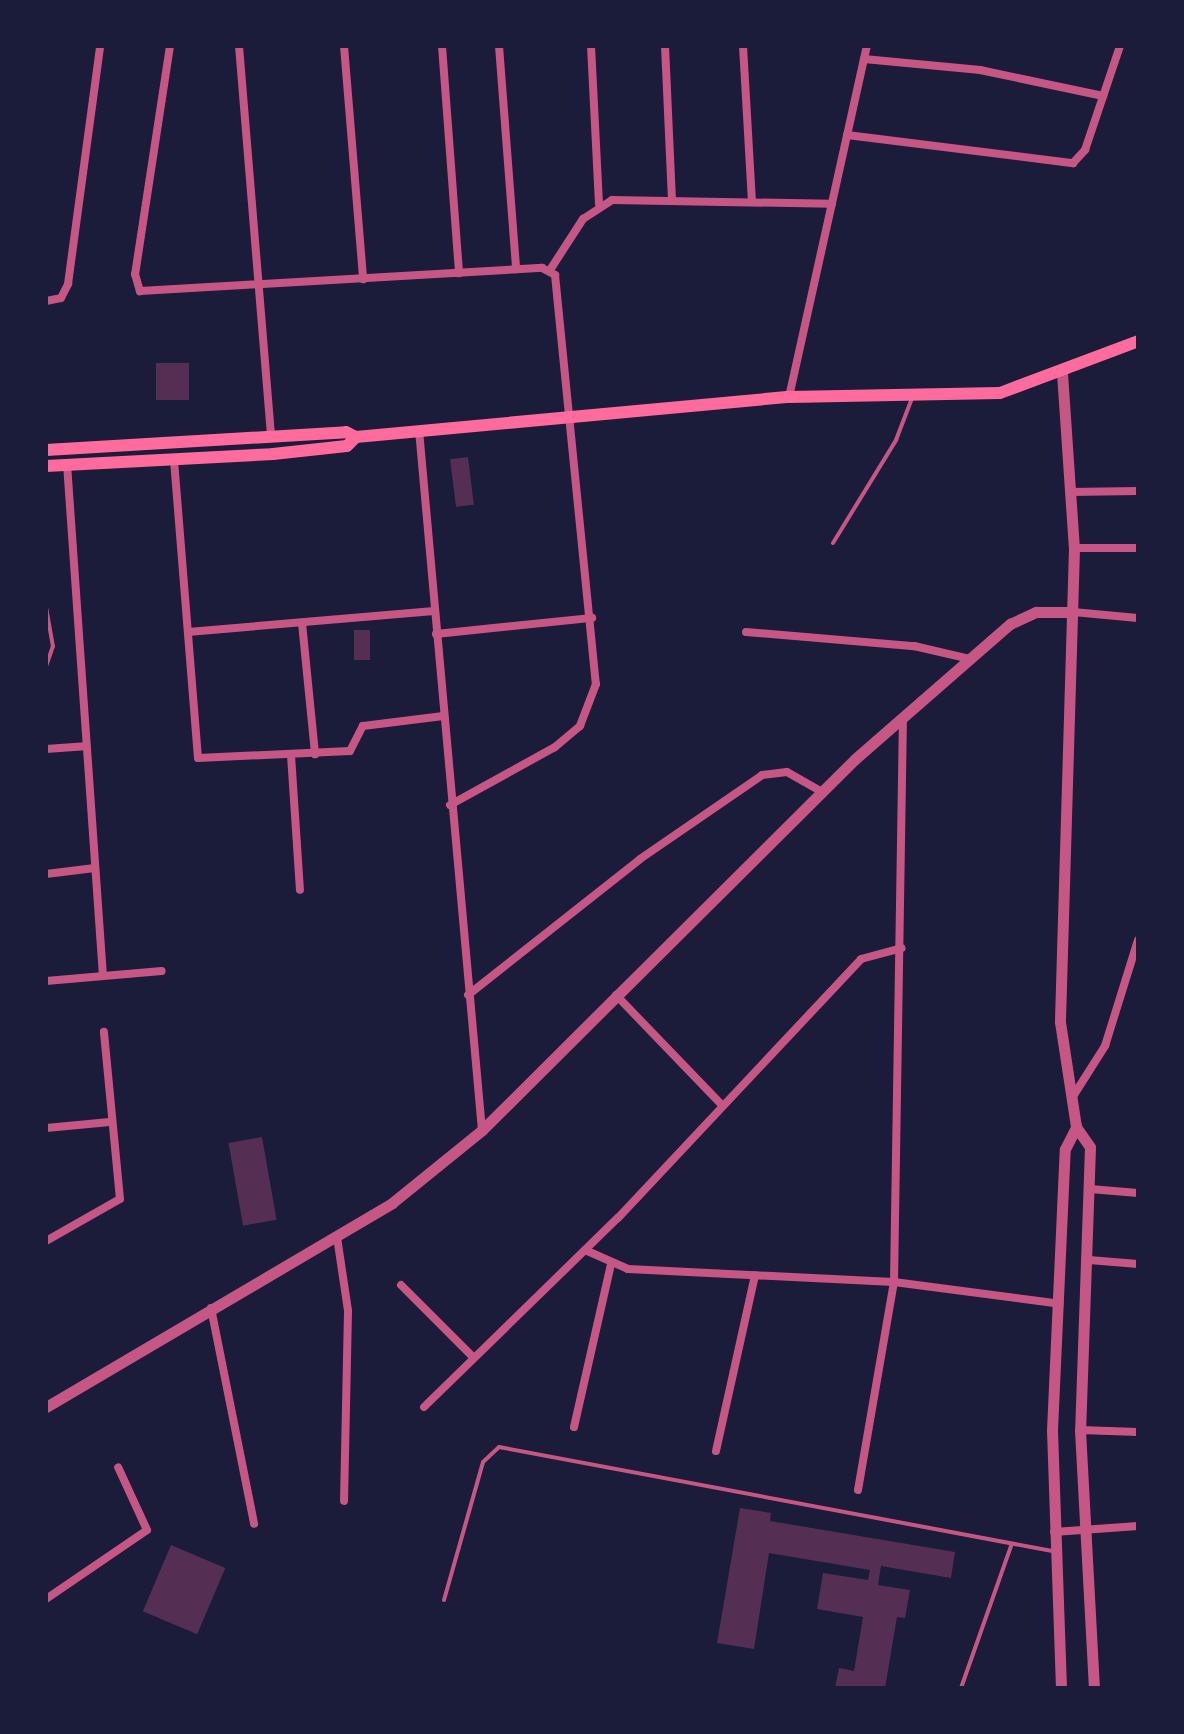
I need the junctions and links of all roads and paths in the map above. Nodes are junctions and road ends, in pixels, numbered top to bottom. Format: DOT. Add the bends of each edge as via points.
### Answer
graph roads {
  1 [pos="100,46"];
  2 [pos="170,46"];
  3 [pos="239,46"];
  4 [pos="344,46"];
  5 [pos="442,46"];
  6 [pos="499,46"];
  7 [pos="591,46"];
  8 [pos="665,46"];
  9 [pos="743,46"];
  10 [pos="867,46"];
  11 [pos="1120,46"];
  12 [pos="864,59"];
  13 [pos="1103,96"];
  14 [pos="847,135"];
  15 [pos="672,198"];
  16 [pos="752,201"];
  17 [pos="599,204"];
  18 [pos="832,204"];
  19 [pos="516,269"];
  20 [pos="550,270"];
  21 [pos="459,273"];
  22 [pos="363,279"];
  23 [pos="258,286"];
  24 [pos="46,301"];
  25 [pos="1138,341"];
  26 [pos="1062,373"];
  27 [pos="913,395"];
  28 [pos="789,397"];
  29 [pos="567,415"];
  30 [pos="419,430"];
  31 [pos="271,435"];
  32 [pos="356,437"];
  33 [pos="46,450"];
  34 [pos="174,460"];
  35 [pos="67,464"];
  36 [pos="46,466"];
  37 [pos="1138,491"];
  38 [pos="1070,492"];
  39 [pos="833,543"];
  40 [pos="1074,548"];
  41 [pos="1138,548"];
  42 [pos="46,607"];
  43 [pos="434,611"];
  44 [pos="1073,612"];
  45 [pos="592,618"];
  46 [pos="1138,618"];
  47 [pos="302,623"];
  48 [pos="188,632"];
  49 [pos="746,632"];
  50 [pos="436,634"];
  51 [pos="970,659"];
  52 [pos="46,666"];
  53 [pos="443,716"];
  54 [pos="903,717"];
  55 [pos="85,746"];
  56 [pos="46,749"];
  57 [pos="315,754"];
  58 [pos="291,755"];
  59 [pos="822,792"];
  60 [pos="450,805"];
  61 [pos="95,868"];
  62 [pos="46,874"];
  63 [pos="300,890"];
  64 [pos="1138,940"];
  65 [pos="902,948"];
  66 [pos="162,971"];
  67 [pos="103,976"];
  68 [pos="46,981"];
  69 [pos="468,995"];
  70 [pos="616,995"];
  71 [pos="104,1032"];
  72 [pos="1072,1098"];
  73 [pos="721,1104"];
  74 [pos="110,1122"];
  75 [pos="1076,1127"];
  76 [pos="46,1128"];
  77 [pos="482,1130"];
  78 [pos="1090,1189"];
  79 [pos="1138,1193"];
  80 [pos="337,1237"];
  81 [pos="46,1241"];
  82 [pos="585,1250"];
  83 [pos="1089,1260"];
  84 [pos="611,1264"];
  85 [pos="1138,1264"];
  86 [pos="755,1275"];
  87 [pos="894,1282"];
  88 [pos="401,1285"];
  89 [pos="1060,1304"];
  90 [pos="210,1307"];
  91 [pos="474,1358"];
  92 [pos="46,1407"];
  93 [pos="424,1407"];
  94 [pos="574,1427"];
  95 [pos="1080,1430"];
  96 [pos="1138,1432"];
  97 [pos="716,1451"];
  98 [pos="118,1467"];
  99 [pos="858,1490"];
  100 [pos="344,1501"];
  101 [pos="254,1524"];
  102 [pos="1138,1526"];
  103 [pos="1086,1530"];
  104 [pos="1053,1532"];
  105 [pos="1011,1546"];
  106 [pos="1054,1551"];
  107 [pos="46,1599"];
  108 [pos="444,1600"];
  109 [pos="961,1688"];
  110 [pos="1061,1688"];
  111 [pos="1094,1688"];
  1 -- 24 [label="street" via="68,284 61,298"];
  2 -- 23 [label="street" via="134,285 147,293"];
  3 -- 23 [label="street"];
  4 -- 22 [label="street"];
  5 -- 21 [label="street"];
  6 -- 19 [label="street"];
  7 -- 17 [label="street"];
  8 -- 15 [label="street"];
  9 -- 16 [label="street"];
  10 -- 12 [label="street"];
  11 -- 13 [label="street"];
  12 -- 13 [label="street" via="980,70"];
  12 -- 14 [label="street"];
  13 -- 14 [label="street" via="1073,163"];
  14 -- 18 [label="street"];
  15 -- 16 [label="street"];
  15 -- 17 [label="street"];
  16 -- 18 [label="street"];
  17 -- 20 [label="street"];
  18 -- 28 [label="street"];
  19 -- 20 [label="street"];
  19 -- 21 [label="street"];
  20 -- 29 [label="street" via="558,286"];
  21 -- 22 [label="street"];
  22 -- 23 [label="street"];
  23 -- 31 [label="street"];
  25 -- 26 [label="main road"];
  26 -- 27 [label="main road" via="1000,393"];
  26 -- 38 [label="street"];
  27 -- 28 [label="main road"];
  27 -- 39 [label="lane" via="896,440"];
  28 -- 29 [label="main road"];
  29 -- 30 [label="main road"];
  29 -- 45 [label="street"];
  30 -- 32 [label="main road"];
  30 -- 43 [label="street"];
  31 -- 32 [label="main road"];
  31 -- 33 [label="main road"];
  32 -- 34 [label="main road" via="347,446"];
  34 -- 35 [label="main road"];
  34 -- 48 [label="street"];
  35 -- 36 [label="main road"];
  35 -- 55 [label="street"];
  37 -- 38 [label="street"];
  38 -- 40 [label="street"];
  40 -- 41 [label="street"];
  40 -- 44 [label="street"];
  42 -- 52 [label="lane" via="53,646"];
  43 -- 47 [label="street"];
  43 -- 50 [label="street"];
  44 -- 46 [label="street"];
  44 -- 51 [label="street" via="1022,616"];
  44 -- 72 [label="street" via="1060,1022"];
  45 -- 50 [label="street"];
  45 -- 60 [label="street" via="596,684 580,726 510,776"];
  47 -- 48 [label="street"];
  47 -- 57 [label="street"];
  48 -- 58 [label="street" via="198,758"];
  49 -- 51 [label="street" via="914,646"];
  50 -- 53 [label="street"];
  51 -- 54 [label="street"];
  53 -- 57 [label="street" via="363,726 355,749"];
  53 -- 60 [label="street"];
  54 -- 59 [label="street"];
  54 -- 65 [label="street"];
  55 -- 56 [label="street"];
  55 -- 61 [label="street"];
  57 -- 58 [label="street"];
  58 -- 63 [label="street"];
  59 -- 69 [label="street" via="787,772 762,775 640,859"];
  59 -- 70 [label="street"];
  60 -- 69 [label="street"];
  61 -- 62 [label="street"];
  61 -- 67 [label="street"];
  64 -- 72 [label="street" via="1105,1046"];
  65 -- 73 [label="street" via="861,959"];
  65 -- 87 [label="street"];
  66 -- 67 [label="street"];
  67 -- 68 [label="street"];
  69 -- 77 [label="street"];
  70 -- 73 [label="street"];
  70 -- 77 [label="street"];
  71 -- 74 [label="street"];
  72 -- 75 [label="street"];
  73 -- 82 [label="street"];
  74 -- 76 [label="street"];
  74 -- 81 [label="street" via="117,1205"];
  75 -- 78 [label="street" via="1090,1147"];
  75 -- 89 [label="street" via="1065,1149"];
  77 -- 80 [label="street"];
  78 -- 79 [label="street"];
  78 -- 83 [label="street"];
  80 -- 90 [label="street"];
  80 -- 100 [label="street" via="348,1311"];
  82 -- 84 [label="street"];
  82 -- 91 [label="street"];
  83 -- 85 [label="street"];
  83 -- 95 [label="street"];
  84 -- 86 [label="street"];
  84 -- 94 [label="street"];
  86 -- 87 [label="street"];
  86 -- 97 [label="street"];
  87 -- 89 [label="street"];
  87 -- 99 [label="street"];
  88 -- 91 [label="street"];
  89 -- 104 [label="street"];
  90 -- 92 [label="street"];
  90 -- 101 [label="street"];
  91 -- 93 [label="street"];
  95 -- 96 [label="street"];
  95 -- 103 [label="street"];
  98 -- 107 [label="street" via="147,1530"];
  102 -- 103 [label="street"];
  103 -- 104 [label="street"];
  103 -- 111 [label="street"];
  104 -- 106 [label="street"];
  105 -- 106 [label="lane"];
  105 -- 108 [label="lane" via="499,1447 483,1462"];
  105 -- 109 [label="lane"];
  106 -- 110 [label="street"];
}
